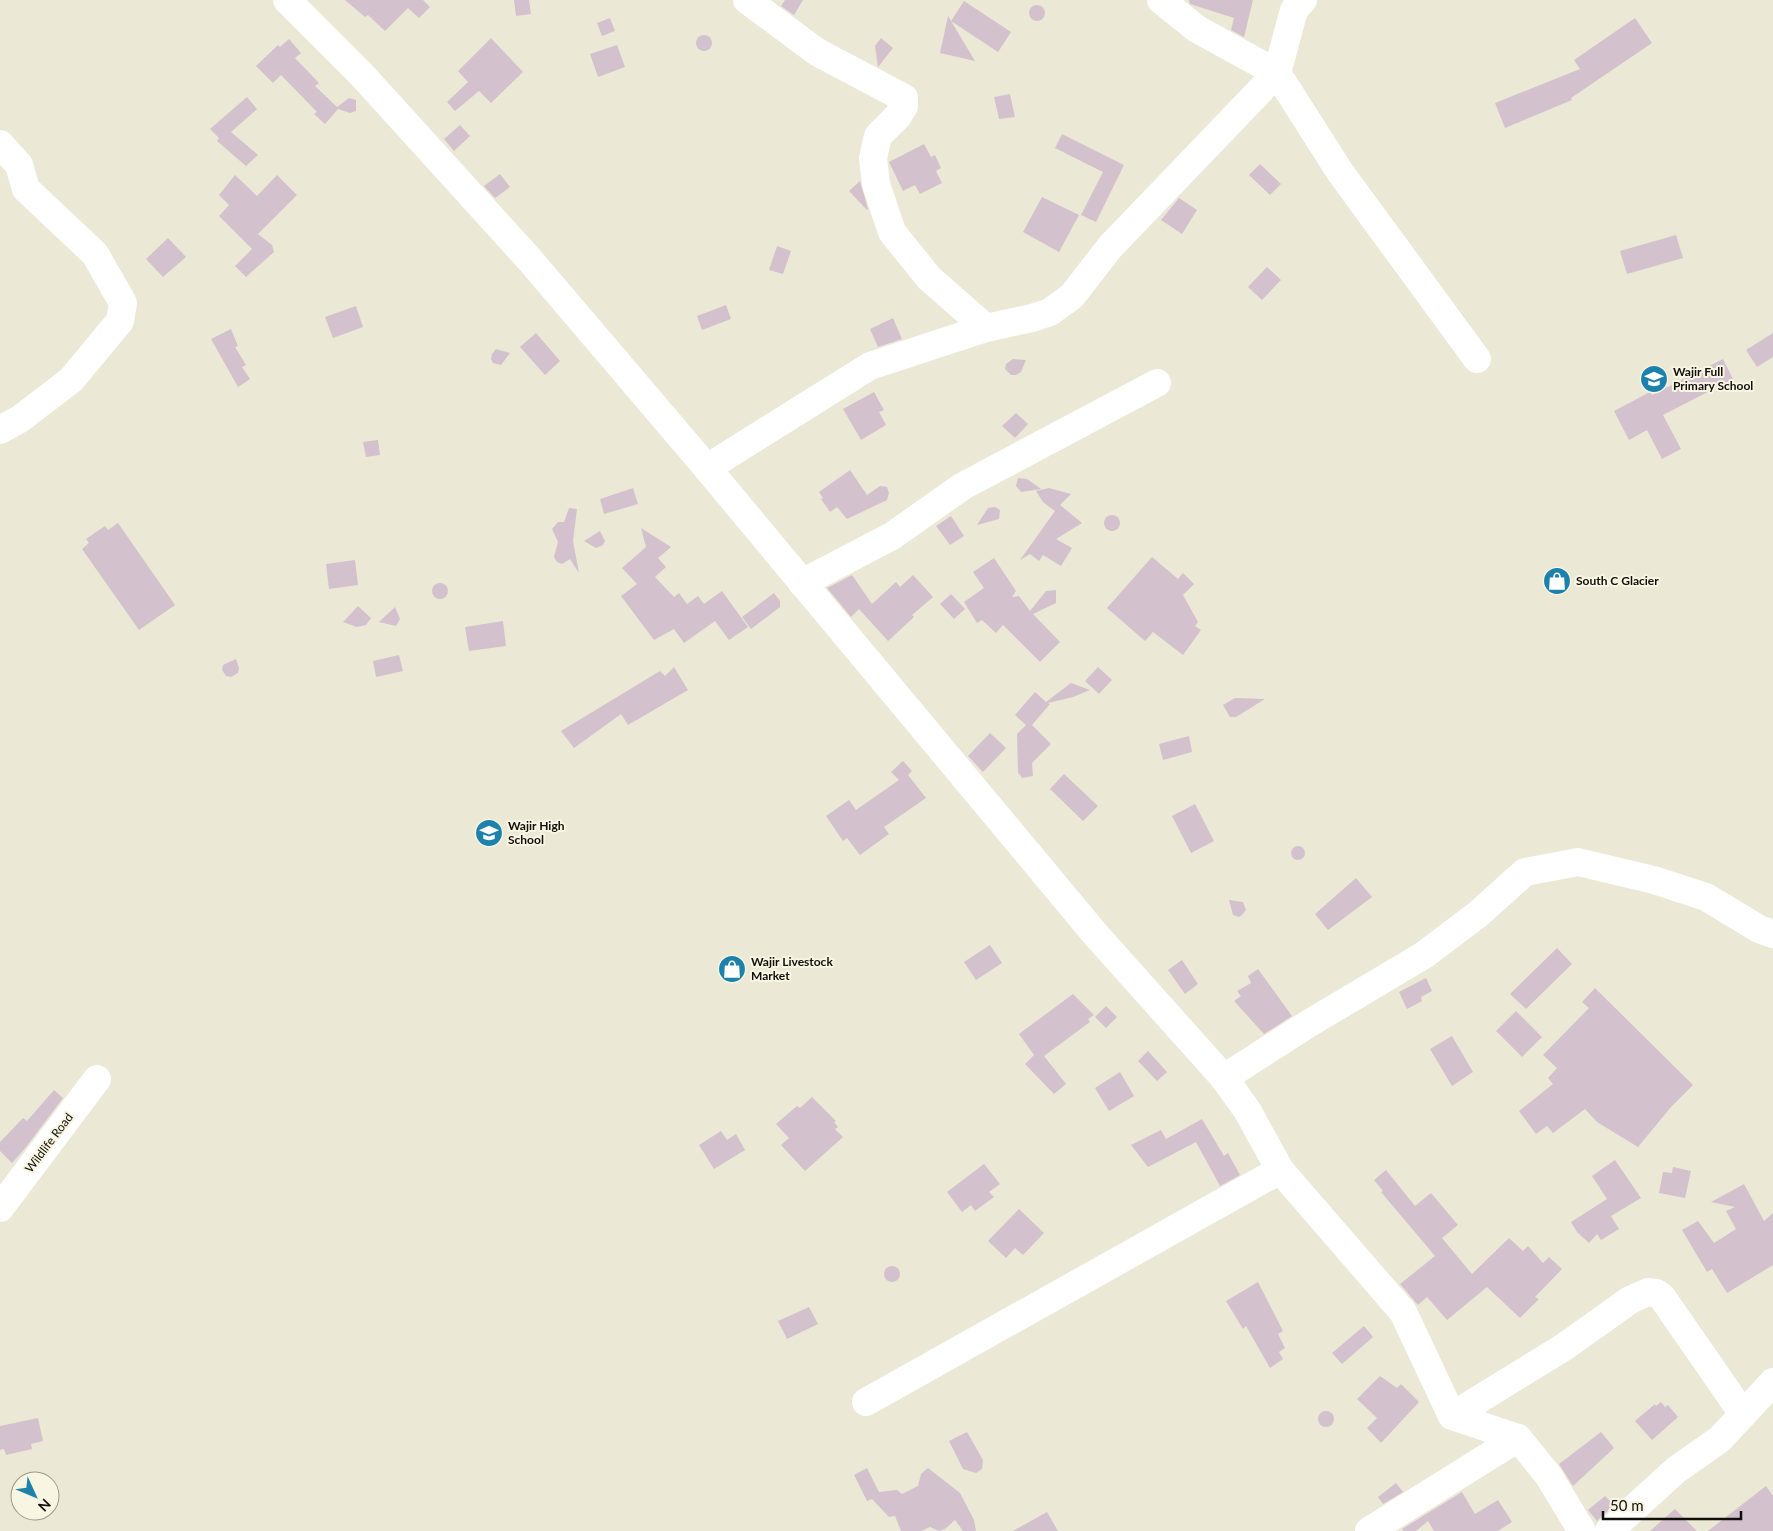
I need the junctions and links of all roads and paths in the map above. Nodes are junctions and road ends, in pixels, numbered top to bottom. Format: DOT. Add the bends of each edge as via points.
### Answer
graph roads {
  1 [pos="287,0"];
  2 [pos="747,0"];
  3 [pos="1162,0"];
  4 [pos="1302,0"];
  5 [pos="1277,72"];
  6 [pos="0,144"];
  7 [pos="986,328"];
  8 [pos="1477,359"];
  9 [pos="1157,383"];
  10 [pos="0,430"];
  11 [pos="707,468"];
  12 [pos="802,584"];
  13 [pos="1773,934"];
  14 [pos="1224,1078"];
  15 [pos="97,1079"];
  16 [pos="1280,1170"];
  17 [pos="0,1208"];
  18 [pos="1773,1382"];
  19 [pos="866,1402"];
  20 [pos="1743,1414"];
  21 [pos="1452,1416"];
  22 [pos="1518,1438"];
  23 [pos="1369,1531"];
  24 [pos="1582,1531"];
  25 [pos="1609,1531"];
  1 -- 11 [label="street" via="362,75 522,252"];
  2 -- 7 [label="street" via="817,52 904,98 904,106 898,116 878,136 873,158 876,184 892,232 929,278"];
  3 -- 5 [label="street" via="1197,29"];
  4 -- 5 [label="street" via="1294,10"];
  5 -- 7 [label="street" via="1110,247 1072,296 1050,312"];
  5 -- 8 [label="street" via="1340,172"];
  6 -- 10 [label="street" via="19,165 26,189 95,254 123,303 120,321 71,380 20,419"];
  7 -- 11 [label="street" via="870,366"];
  9 -- 12 [label="street" via="963,486 892,536"];
  11 -- 12 [label="street"];
  12 -- 14 [label="street" via="1096,935"];
  13 -- 14 [label="street" via="1706,897 1654,880 1578,862 1525,872 1477,915 1424,955"];
  14 -- 16 [label="street" via="1247,1110"];
  15 -- 17 [label="street, Wildlife Road"];
  16 -- 19 [label="street"];
  16 -- 21 [label="street" via="1403,1312"];
  18 -- 20 [label="street"];
  20 -- 21 [label="street" via="1662,1298 1648,1292 1630,1300 1564,1347"];
  20 -- 25 [label="street" via="1710,1447 1676,1470"];
  21 -- 22 [label="street"];
  22 -- 23 [label="street"];
  22 -- 24 [label="street" via="1548,1475"];
}
